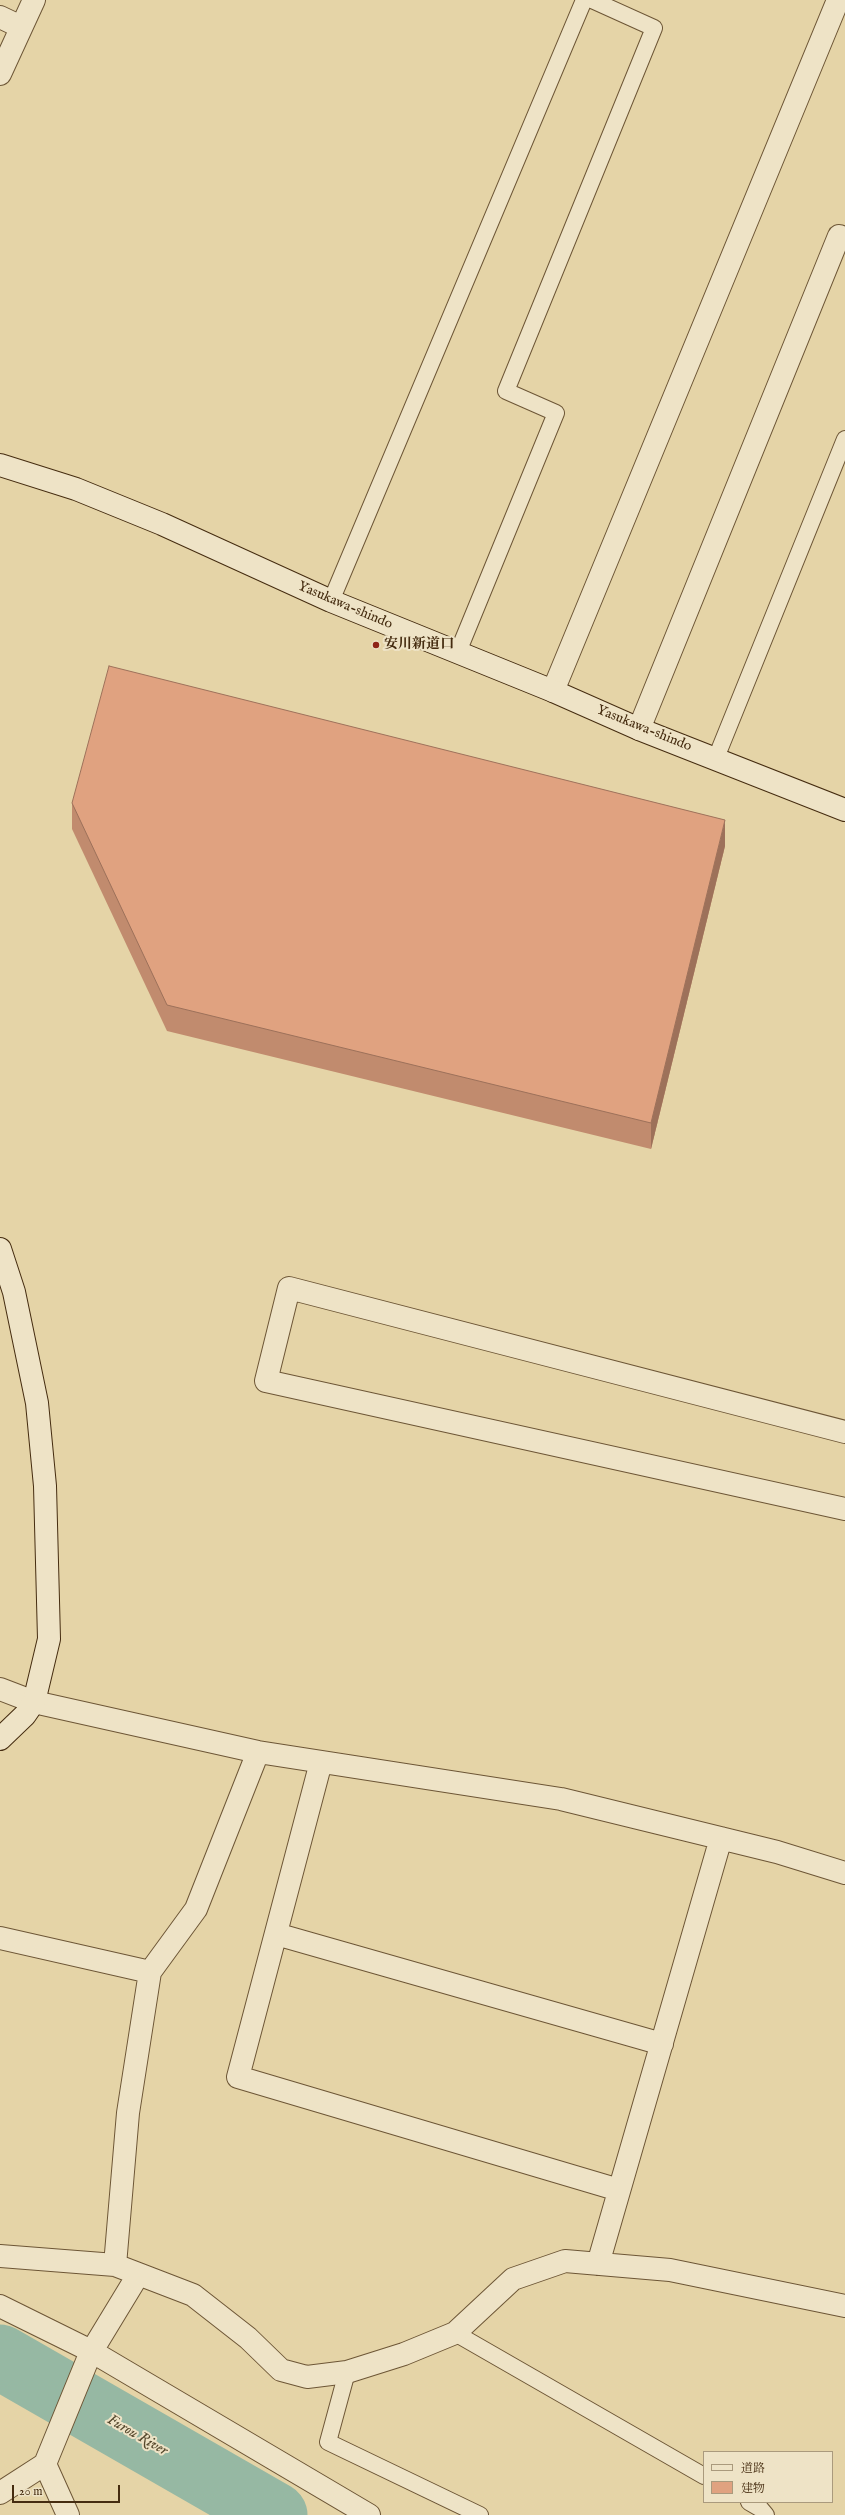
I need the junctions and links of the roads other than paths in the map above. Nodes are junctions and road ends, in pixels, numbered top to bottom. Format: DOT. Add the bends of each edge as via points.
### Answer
graph roads {
  1 [pos="34,0"];
  2 [pos="584,0"];
  3 [pos="592,0"];
  4 [pos="838,0"];
  5 [pos="0,17"];
  6 [pos="21,27"];
  7 [pos="0,74"];
  8 [pos="845,238"];
  9 [pos="845,439"];
  10 [pos="0,465"];
  11 [pos="331,601"];
  12 [pos="458,652"];
  13 [pos="553,691"];
  14 [pos="639,730"];
  15 [pos="716,758"];
  16 [pos="845,810"];
  17 [pos="0,1248"];
  18 [pos="845,1432"];
  19 [pos="845,1509"];
  20 [pos="0,1689"];
  21 [pos="34,1702"];
  22 [pos="0,1740"];
  23 [pos="258,1752"];
  24 [pos="321,1762"];
  25 [pos="721,1838"];
  26 [pos="845,1873"];
  27 [pos="276,1934"];
  28 [pos="0,1938"];
  29 [pos="150,1972"];
  30 [pos="662,2044"];
  31 [pos="619,2190"];
  32 [pos="0,2256"];
  33 [pos="598,2264"];
  34 [pos="115,2265"];
  35 [pos="138,2275"];
  36 [pos="0,2306"];
  37 [pos="845,2306"];
  38 [pos="455,2333"];
  39 [pos="90,2353"];
  40 [pos="347,2372"];
  41 [pos="45,2462"];
  42 [pos="703,2475"];
  43 [pos="0,2493"];
  44 [pos="750,2503"];
  45 [pos="68,2515"];
  46 [pos="369,2515"];
  47 [pos="480,2515"];
  48 [pos="766,2515"];
  1 -- 6 [label="street"];
  2 -- 11 [label="lane"];
  3 -- 12 [label="lane" via="654,28 506,391 556,413"];
  4 -- 13 [label="street"];
  5 -- 6 [label="street"];
  6 -- 7 [label="street"];
  8 -- 14 [label="street" via="839,236"];
  9 -- 15 [label="lane"];
  10 -- 11 [label="street, Yasukawa-shindo" via="76,489 162,524"];
  11 -- 12 [label="street, Yasukawa-shindo"];
  12 -- 13 [label="street, Yasukawa-shindo"];
  13 -- 14 [label="street, Yasukawa-shindo"];
  14 -- 15 [label="street, Yasukawa-shindo"];
  15 -- 16 [label="street, Yasukawa-shindo"];
  17 -- 21 [label="street" via="14,1292 37,1403 45,1486 49,1639"];
  18 -- 19 [label="street" via="289,1288 266,1381"];
  20 -- 21 [label="street"];
  21 -- 22 [label="street"];
  21 -- 23 [label="street"];
  23 -- 24 [label="street"];
  23 -- 29 [label="street" via="196,1909"];
  24 -- 25 [label="street" via="561,1799"];
  24 -- 27 [label="street"];
  25 -- 26 [label="street"];
  25 -- 30 [label="street"];
  27 -- 30 [label="street"];
  27 -- 31 [label="street" via="238,2077"];
  28 -- 29 [label="street"];
  29 -- 34 [label="street" via="128,2113"];
  30 -- 31 [label="street"];
  31 -- 33 [label="street"];
  32 -- 34 [label="street"];
  33 -- 37 [label="street" via="670,2270"];
  33 -- 38 [label="street" via="565,2261 514,2279"];
  34 -- 35 [label="street"];
  35 -- 39 [label="street"];
  35 -- 40 [label="street" via="193,2295 248,2338 281,2370 307,2377"];
  36 -- 39 [label="street"];
  38 -- 40 [label="street" via="404,2354"];
  38 -- 42 [label="lane"];
  39 -- 41 [label="street"];
  39 -- 46 [label="street"];
  40 -- 47 [label="lane" via="328,2442"];
  41 -- 43 [label="street"];
  41 -- 45 [label="street"];
  44 -- 48 [label="lane"];
}
